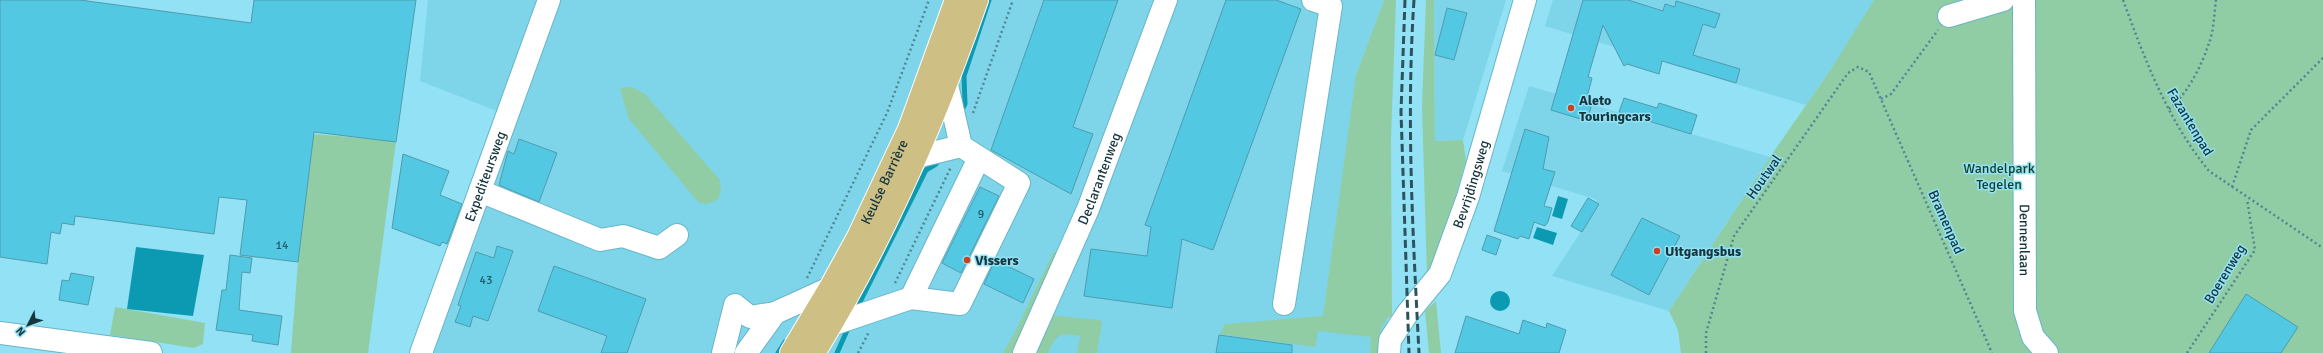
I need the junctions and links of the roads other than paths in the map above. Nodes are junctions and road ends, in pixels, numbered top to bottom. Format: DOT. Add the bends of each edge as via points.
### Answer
graph roads {
  1 [pos="549,0"];
  2 [pos="956,0"];
  3 [pos="977,0"];
  4 [pos="1166,0"];
  5 [pos="1313,0"];
  6 [pos="1525,0"];
  7 [pos="2003,0"];
  8 [pos="2024,0"];
  9 [pos="1949,16"];
  10 [pos="947,85"];
  11 [pos="961,146"];
  12 [pos="916,158"];
  13 [pos="979,158"];
  14 [pos="480,191"];
  15 [pos="677,235"];
  16 [pos="830,288"];
  17 [pos="911,298"];
  18 [pos="1284,304"];
  19 [pos="784,310"];
  20 [pos="831,325"];
  21 [pos="0,333"];
  22 [pos="114,351"];
  23 [pos="151,353"];
  24 [pos="421,353"];
  25 [pos="723,353"];
  26 [pos="746,353"];
  27 [pos="791,353"];
  28 [pos="814,353"];
  29 [pos="1024,353"];
  30 [pos="1389,353"];
  31 [pos="2047,353"];
  1 -- 14 [label="street, Expediteursweg"];
  2 -- 16 [label="main road, Keulse Barrière" via="909,129 858,237"];
  3 -- 10 [label="main road, Keulse Barrière"];
  4 -- 29 [label="street, Declarantenweg" via="1088,209"];
  5 -- 18 [label="street" via="1331,6"];
  6 -- 30 [label="street, Bevrijdingsweg" via="1468,197 1440,274 1407,314 1390,340"];
  7 -- 9 [label="street"];
  8 -- 31 [label="street, Dennenlaan" via="2025,311 2033,337"];
  10 -- 11 [label="street"];
  10 -- 12 [label="main road, Keulse Barrière"];
  11 -- 12 [label="street"];
  11 -- 13 [label="street"];
  12 -- 20 [label="main road, Keulse Barrière" via="868,261"];
  13 -- 17 [label="street"];
  13 -- 17 [label="street" via="1019,183 960,304"];
  14 -- 15 [label="street" via="600,240 623,236 659,248"];
  14 -- 24 [label="street, Expediteursweg"];
  16 -- 19 [label="street"];
  16 -- 27 [label="main road, Keulse Barrière"];
  17 -- 20 [label="street"];
  19 -- 25 [label="street" via="750,317 734,305"];
  19 -- 26 [label="street"];
  20 -- 28 [label="main road, Keulse Barrière"];
  21 -- 22 [label="street"];
  22 -- 23 [label="street"];
}
